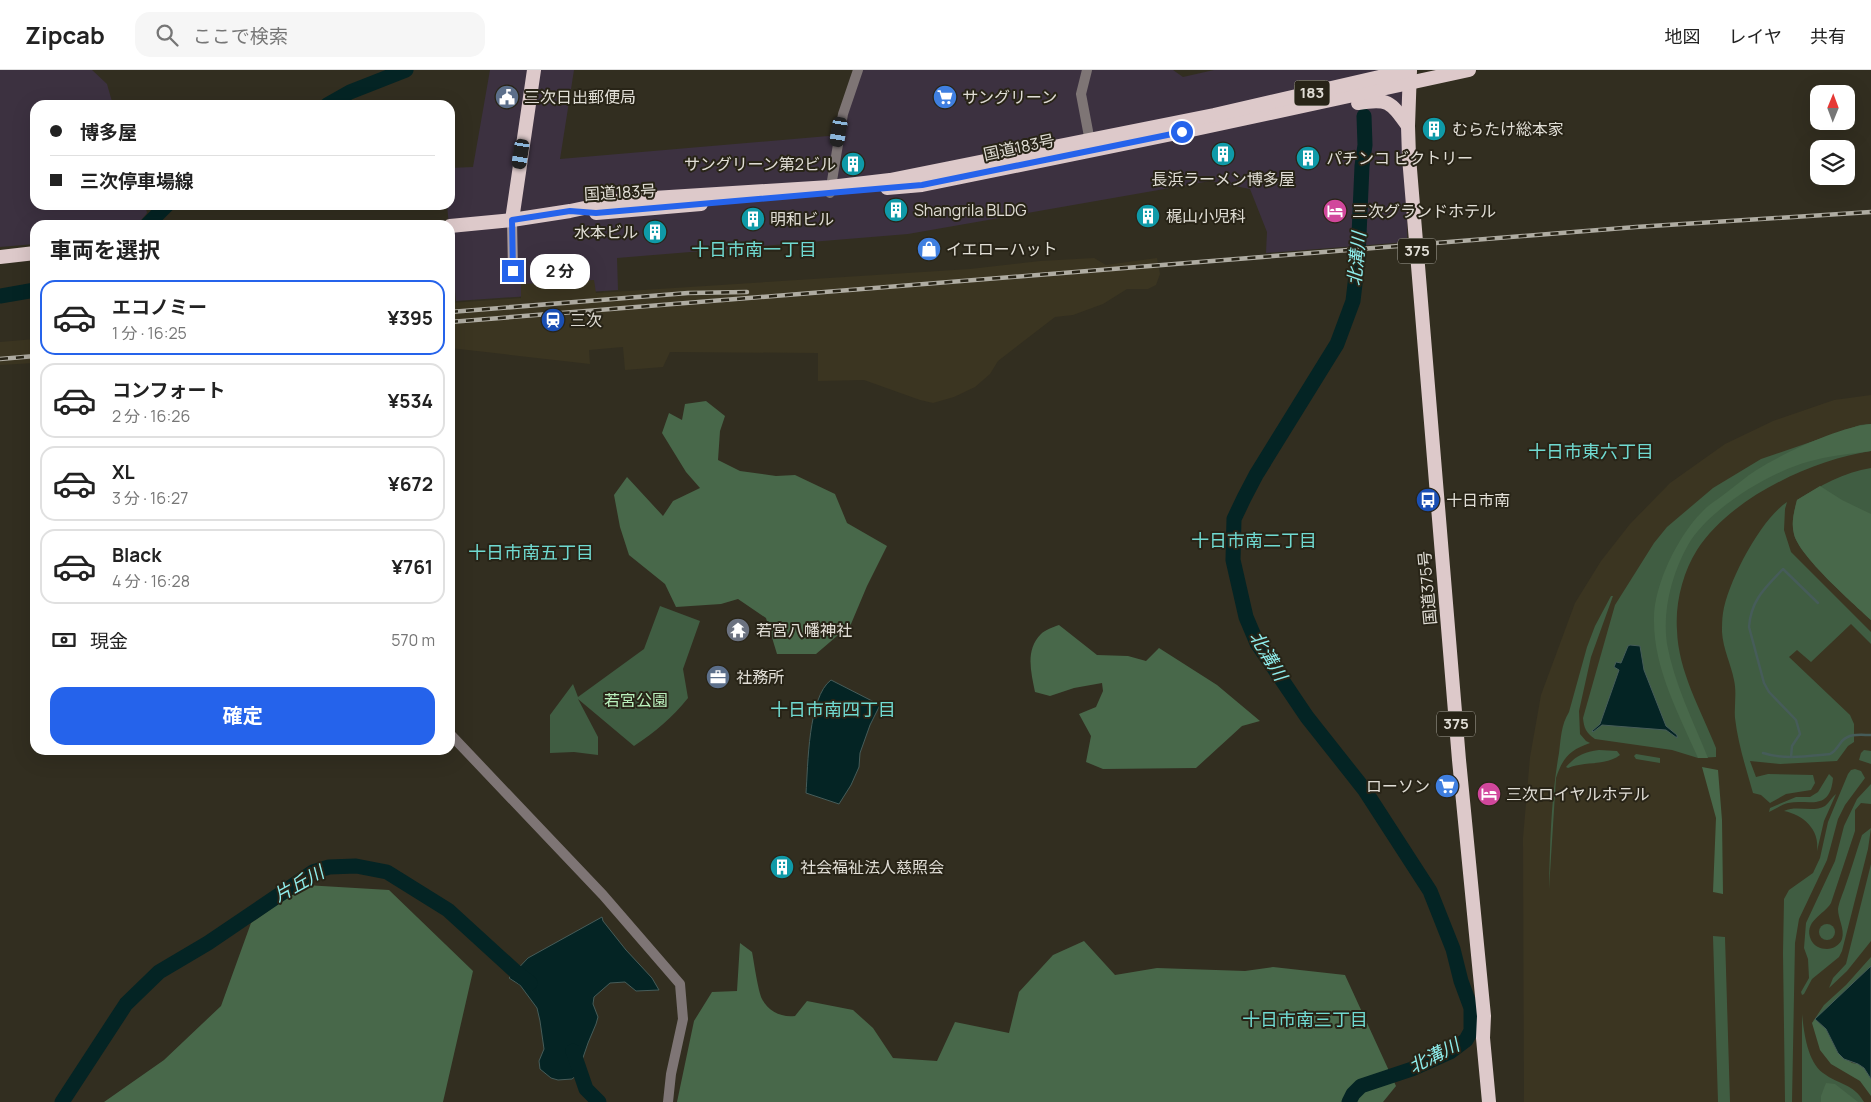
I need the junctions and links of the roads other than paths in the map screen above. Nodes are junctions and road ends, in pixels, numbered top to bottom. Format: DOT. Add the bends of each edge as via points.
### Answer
graph roads {
  1 [pos="534,70"];
  2 [pos="858,70"];
  3 [pos="1087,70"];
  4 [pos="1469,70"];
  5 [pos="1409,74"];
  6 [pos="1322,102"];
  7 [pos="1408,126"];
  8 [pos="1090,144"];
  9 [pos="830,190"];
  10 [pos="512,220"];
  11 [pos="455,226"];
  12 [pos="30,254"];
  13 [pos="0,257"];
  14 [pos="513,271"];
  15 [pos="455,739"];
  16 [pos="668,1102"];
  17 [pos="1488,1102"];
  1 -- 10 [label="highway"];
  2 -- 9 [label="street" via="842,114"];
  3 -- 8 [label="street" via="1080,94"];
  4 -- 5 [label="highway, 国道183号 / 183"];
  5 -- 6 [label="highway, 国道183号 / 183"];
  5 -- 7 [label="highway, 国道375号 / 375"];
  5 -- 8 [label="highway, 国道183号 / 183"];
  6 -- 7 [label="highway" via="1386,102 1394,106"];
  6 -- 8 [label="highway, 国道183号 / 183" via="1182,132"];
  7 -- 17 [label="highway, 国道375号 / 375" via="1459,760 1484,1016"];
  8 -- 9 [label="highway, 国道183号 / 183"];
  9 -- 10 [label="highway, 国道183号 / 183" via="622,200"];
  10 -- 11 [label="highway, 国道183号 / 183"];
  10 -- 14 [label="main road"];
  12 -- 13 [label="highway"];
  15 -- 16 [label="street" via="603,895 680,984 683,1019"];
}
